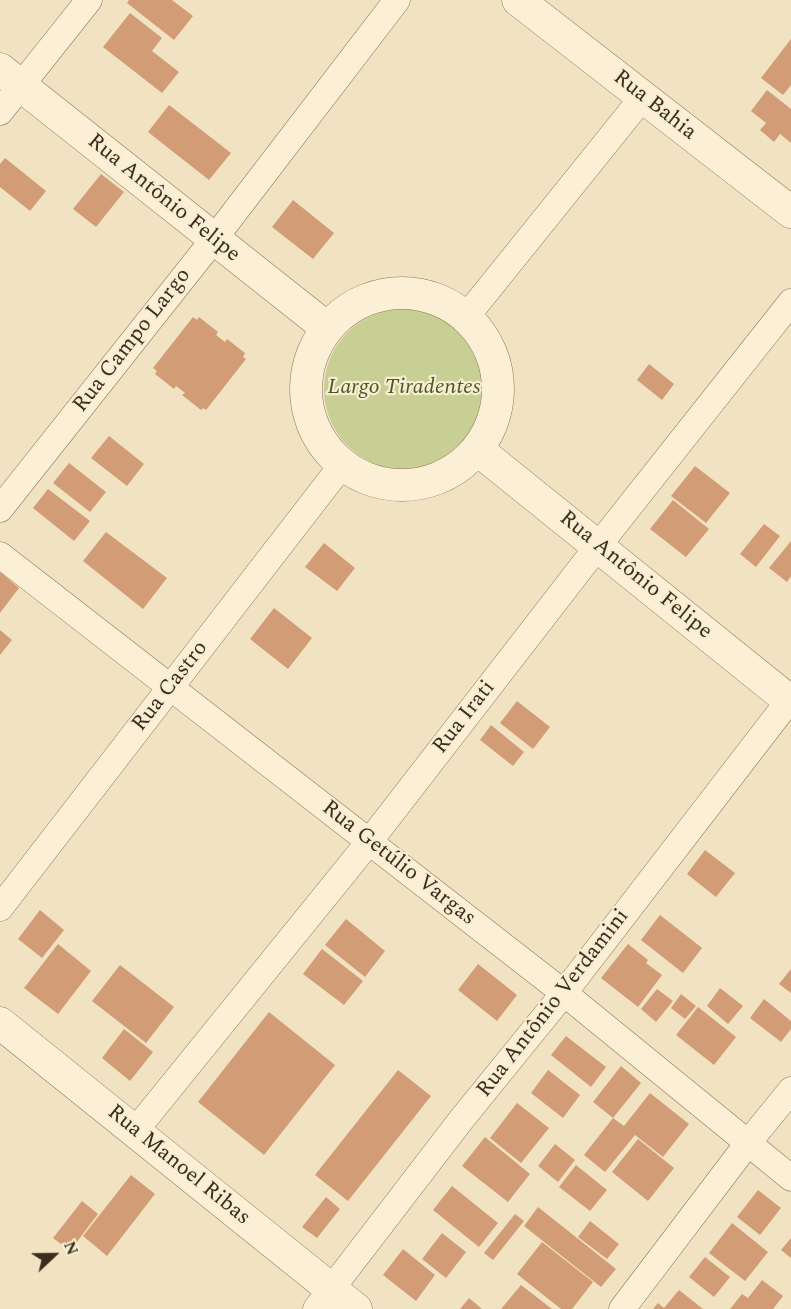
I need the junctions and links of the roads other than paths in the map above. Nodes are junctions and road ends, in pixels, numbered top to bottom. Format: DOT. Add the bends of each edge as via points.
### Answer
graph roads {
  1 [pos="89,0"];
  2 [pos="397,0"];
  3 [pos="518,0"];
  4 [pos="10,77"];
  5 [pos="643,97"];
  6 [pos="0,112"];
  7 [pos="791,212"];
  8 [pos="214,239"];
  9 [pos="791,302"];
  10 [pos="466,316"];
  11 [pos="327,328"];
  12 [pos="478,450"];
  13 [pos="342,465"];
  14 [pos="0,509"];
  15 [pos="598,546"];
  16 [pos="0,555"];
  17 [pos="170,688"];
  18 [pos="790,700"];
  19 [pos="369,842"];
  20 [pos="0,908"];
  21 [pos="564,993"];
  22 [pos="0,1023"];
  23 [pos="791,1090"];
  24 [pos="135,1131"];
  25 [pos="748,1143"];
  26 [pos="791,1178"];
  27 [pos="335,1303"];
  28 [pos="622,1309"];
  1 -- 4 [label="street"];
  2 -- 8 [label="street, Rua Campo Largo"];
  3 -- 5 [label="street, Rua Bahia"];
  4 -- 6 [label="street"];
  4 -- 8 [label="street, Rua Antônio Felipe"];
  5 -- 7 [label="street, Rua Bahia"];
  5 -- 10 [label="street"];
  8 -- 11 [label="street, Rua Antônio Felipe"];
  8 -- 14 [label="street, Rua Campo Largo"];
  9 -- 15 [label="street, Rua Irati"];
  10 -- 11 [label="street" via="440,300 409,292 378,295 350,307"];
  10 -- 12 [label="street" via="485,339 496,366 499,396 493,425"];
  11 -- 13 [label="street" via="312,355 306,385 309,415 322,443"];
  12 -- 13 [label="street" via="456,471 428,483 398,486 369,480"];
  12 -- 15 [label="street, Rua Antônio Felipe"];
  13 -- 17 [label="street, Rua Castro"];
  15 -- 18 [label="street, Rua Antônio Felipe"];
  15 -- 19 [label="street, Rua Irati"];
  16 -- 17 [label="street, Rua Getúlio Vargas"];
  17 -- 19 [label="street, Rua Getúlio Vargas"];
  17 -- 20 [label="street, Rua Castro"];
  18 -- 21 [label="street, Rua Antônio Verdamini"];
  19 -- 21 [label="street, Rua Getúlio Vargas"];
  19 -- 24 [label="street, Rua Irati"];
  21 -- 25 [label="street, Rua Getúlio Vargas"];
  21 -- 27 [label="street, Rua Antônio Verdamini" via="461,1120"];
  22 -- 24 [label="street, Rua Manoel Ribas"];
  23 -- 25 [label="street"];
  24 -- 27 [label="street, Rua Manoel Ribas"];
  25 -- 26 [label="street, Rua Getúlio Vargas"];
  25 -- 28 [label="street"];
}
